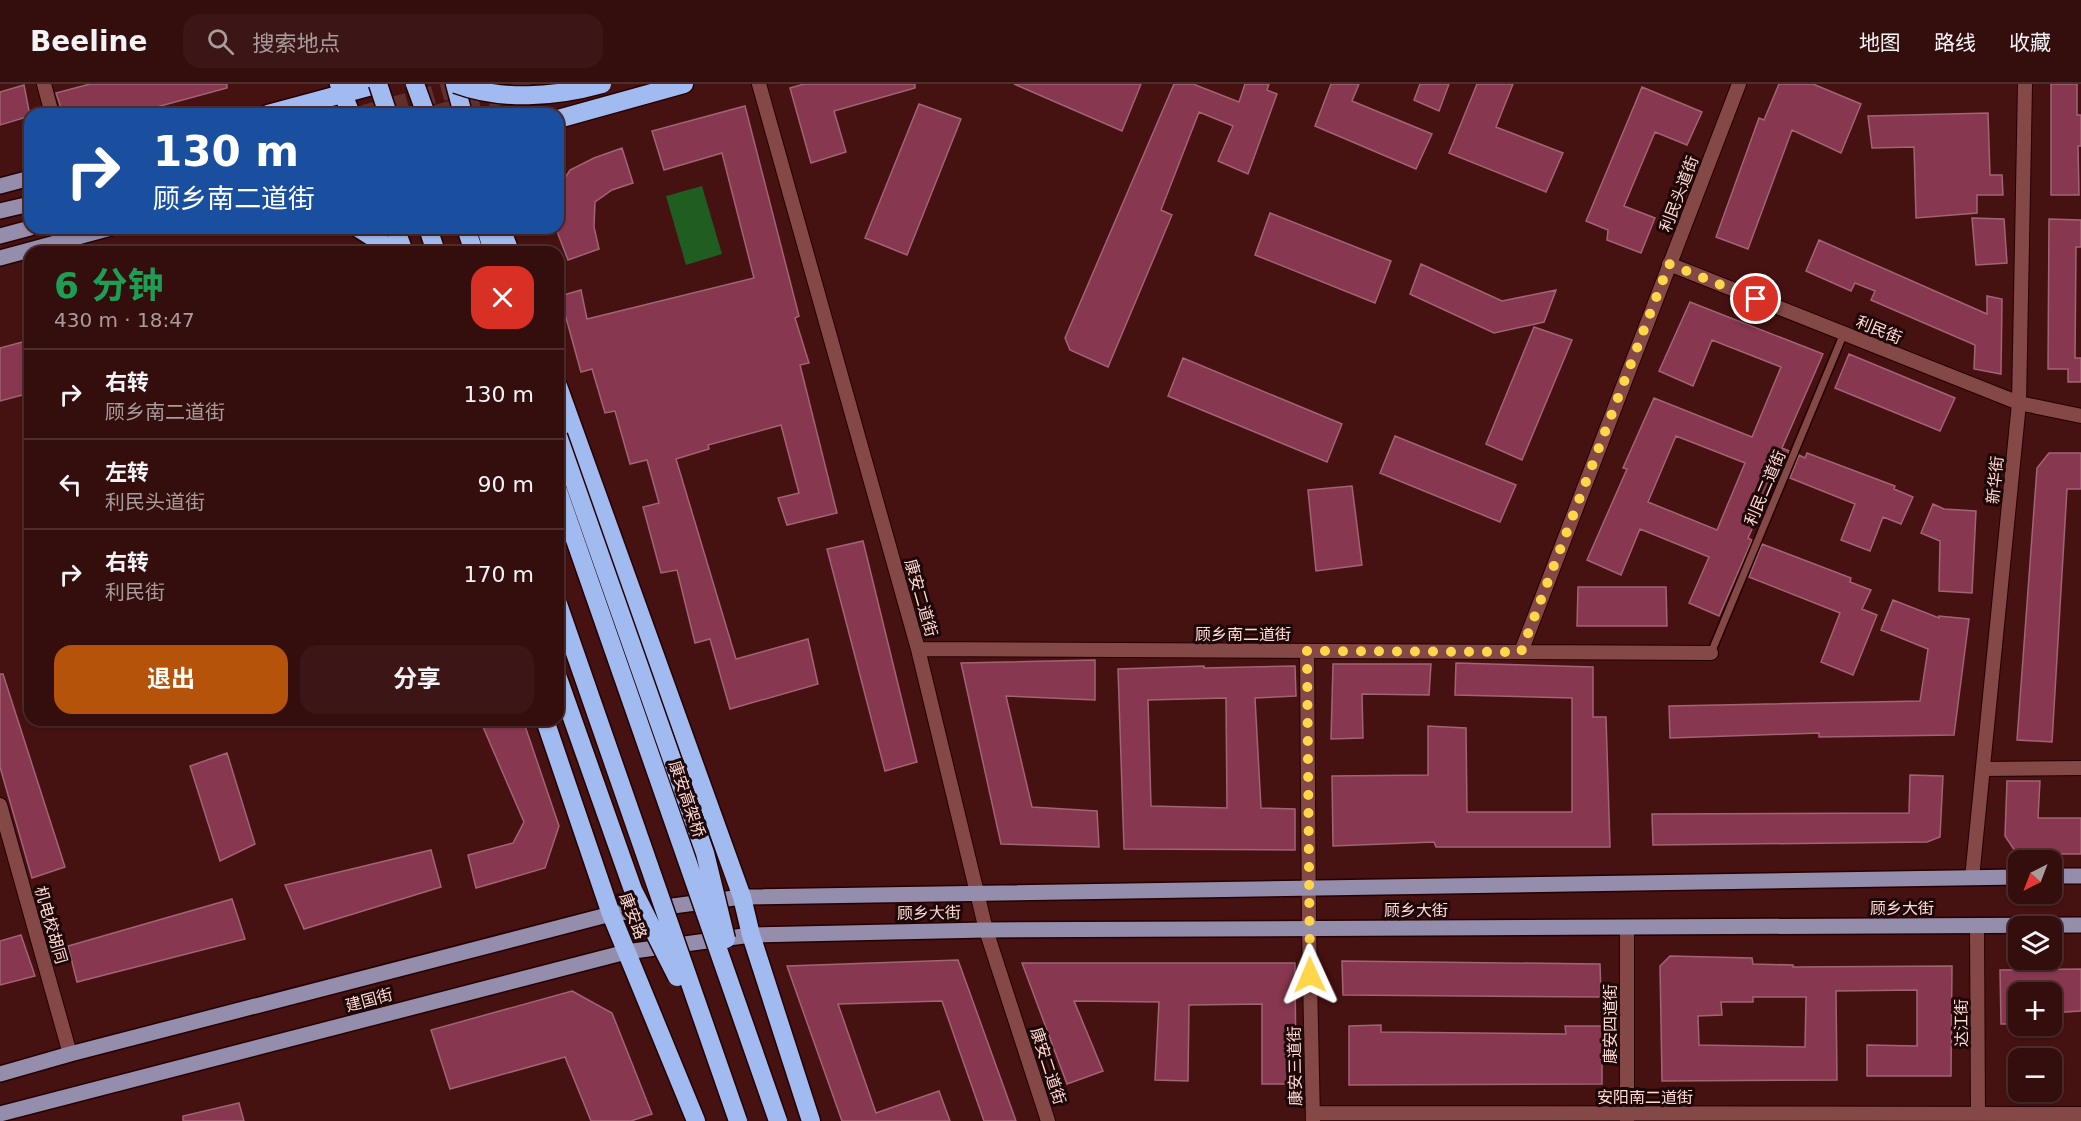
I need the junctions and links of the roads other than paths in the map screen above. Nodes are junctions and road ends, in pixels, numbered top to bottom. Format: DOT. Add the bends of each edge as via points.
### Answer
graph roads {
  1 [pos="44,84"];
  2 [pos="378,84"];
  3 [pos="415,84"];
  4 [pos="455,84"];
  5 [pos="602,84"];
  6 [pos="684,84"];
  7 [pos="759,84"];
  8 [pos="1739,84"];
  9 [pos="2025,84"];
  10 [pos="341,88"];
  11 [pos="50,108"];
  12 [pos="285,108"];
  13 [pos="349,108"];
  14 [pos="386,108"];
  15 [pos="424,108"];
  16 [pos="462,108"];
  17 [pos="564,117"];
  18 [pos="24,180"];
  19 [pos="0,186"];
  20 [pos="24,205"];
  21 [pos="0,211"];
  22 [pos="24,230"];
  23 [pos="89,234"];
  24 [pos="368,234"];
  25 [pos="0,236"];
  26 [pos="492,236"];
  27 [pos="44,246"];
  28 [pos="386,246"];
  29 [pos="503,246"];
  30 [pos="24,252"];
  31 [pos="0,258"];
  32 [pos="1669,264"];
  33 [pos="1844,333"];
  34 [pos="564,403"];
  35 [pos="2019,403"];
  36 [pos="2081,416"];
  37 [pos="564,453"];
  38 [pos="564,508"];
  39 [pos="564,621"];
  40 [pos="918,649"];
  41 [pos="1307,651"];
  42 [pos="1521,652"];
  43 [pos="1711,653"];
  44 [pos="564,695"];
  45 [pos="547,726"];
  46 [pos="2081,768"];
  47 [pos="1983,769"];
  48 [pos="0,805"];
  49 [pos="2062,876"];
  50 [pos="2081,876"];
  51 [pos="2008,877"];
  52 [pos="1972,878"];
  53 [pos="1309,889"];
  54 [pos="977,893"];
  55 [pos="742,897"];
  56 [pos="611,914"];
  57 [pos="2081,925"];
  58 [pos="1977,926"];
  59 [pos="1627,927"];
  60 [pos="1309,928"];
  61 [pos="986,930"];
  62 [pos="751,935"];
  63 [pos="626,952"];
  64 [pos="751,1040"];
  65 [pos="711,1047"];
  66 [pos="70,1054"];
  67 [pos="0,1074"];
  68 [pos="0,1114"];
  69 [pos="2081,1114"];
  70 [pos="1313,1117"];
  71 [pos="1627,1117"];
  72 [pos="1978,1117"];
  73 [pos="696,1121"];
  74 [pos="738,1121"];
  75 [pos="778,1121"];
  76 [pos="811,1121"];
  77 [pos="1048,1121"];
  1 -- 11 [label="street"];
  2 -- 10 [label="highway"];
  2 -- 14 [label="highway, bridge"];
  3 -- 15 [label="highway, bridge"];
  4 -- 5 [label="highway, bridge" via="525,95 577,91"];
  4 -- 16 [label="highway"];
  6 -- 17 [label="highway"];
  7 -- 40 [label="street, 康安二道街"];
  8 -- 32 [label="street, 利民头道街"];
  9 -- 35 [label="street, 新华街"];
  10 -- 12 [label="highway"];
  10 -- 13 [label="highway"];
  18 -- 19 [label="main road"];
  20 -- 21 [label="main road"];
  22 -- 25 [label="main road"];
  23 -- 27 [label="main road"];
  24 -- 28 [label="highway"];
  26 -- 29 [label="highway"];
  30 -- 31 [label="main road"];
  32 -- 33 [label="street, 利民街"];
  32 -- 42 [label="street, 利民头道街"];
  33 -- 35 [label="street, 利民街"];
  33 -- 43 [label="lane, 利民二道街"];
  34 -- 55 [label="highway"];
  35 -- 36 [label="street, 利民街"];
  35 -- 47 [label="street, 新华街"];
  37 -- 64 [label="highway, bridge" via="705,853"];
  38 -- 64 [label="highway, 康安高架桥, bridge"];
  39 -- 65 [label="highway, bridge"];
  40 -- 41 [label="street, 顾乡南二道街"];
  40 -- 54 [label="street, 康安二道街"];
  41 -- 42 [label="street, 顾乡南二道街"];
  41 -- 53 [label="street, 康安三道街"];
  42 -- 43 [label="street, 顾乡南二道街"];
  44 -- 65 [label="highway, bridge" via="633,890"];
  45 -- 56 [label="highway, 康安路"];
  46 -- 47 [label="street"];
  47 -- 52 [label="street, 新华街"];
  48 -- 66 [label="street, 机电校胡同"];
  49 -- 50 [label="main road"];
  51 -- 52 [label="main road, 顾乡大街"];
  52 -- 53 [label="main road, 顾乡大街"];
  53 -- 54 [label="main road, 顾乡大街"];
  53 -- 60 [label="street, 康安三道街"];
  54 -- 55 [label="main road, 顾乡大街"];
  54 -- 61 [label="street, 康安二道街"];
  55 -- 56 [label="main road, 建国街"];
  55 -- 62 [label="highway"];
  56 -- 63 [label="highway, 康安路"];
  56 -- 66 [label="main road, 建国街"];
  57 -- 58 [label="main road, 顾乡大街"];
  58 -- 59 [label="main road, 顾乡大街"];
  58 -- 72 [label="street, 达江街"];
  59 -- 60 [label="main road, 顾乡大街"];
  59 -- 71 [label="street, 康安四道街"];
  60 -- 61 [label="main road, 顾乡大街"];
  60 -- 70 [label="street, 康安三道街"];
  61 -- 62 [label="main road, 顾乡大街"];
  61 -- 77 [label="street, 康安二道街"];
  62 -- 63 [label="main road, 建国街"];
  62 -- 76 [label="highway"];
  63 -- 68 [label="main road, 建国街"];
  63 -- 73 [label="highway, 康安路"];
  64 -- 75 [label="highway, 康安高架桥, bridge"];
  65 -- 74 [label="highway, bridge"];
  66 -- 67 [label="main road, 建国街"];
  69 -- 72 [label="street, 安阳南二道街"];
  70 -- 71 [label="street, 安阳南二道街"];
  71 -- 72 [label="street, 安阳南二道街"];
}
